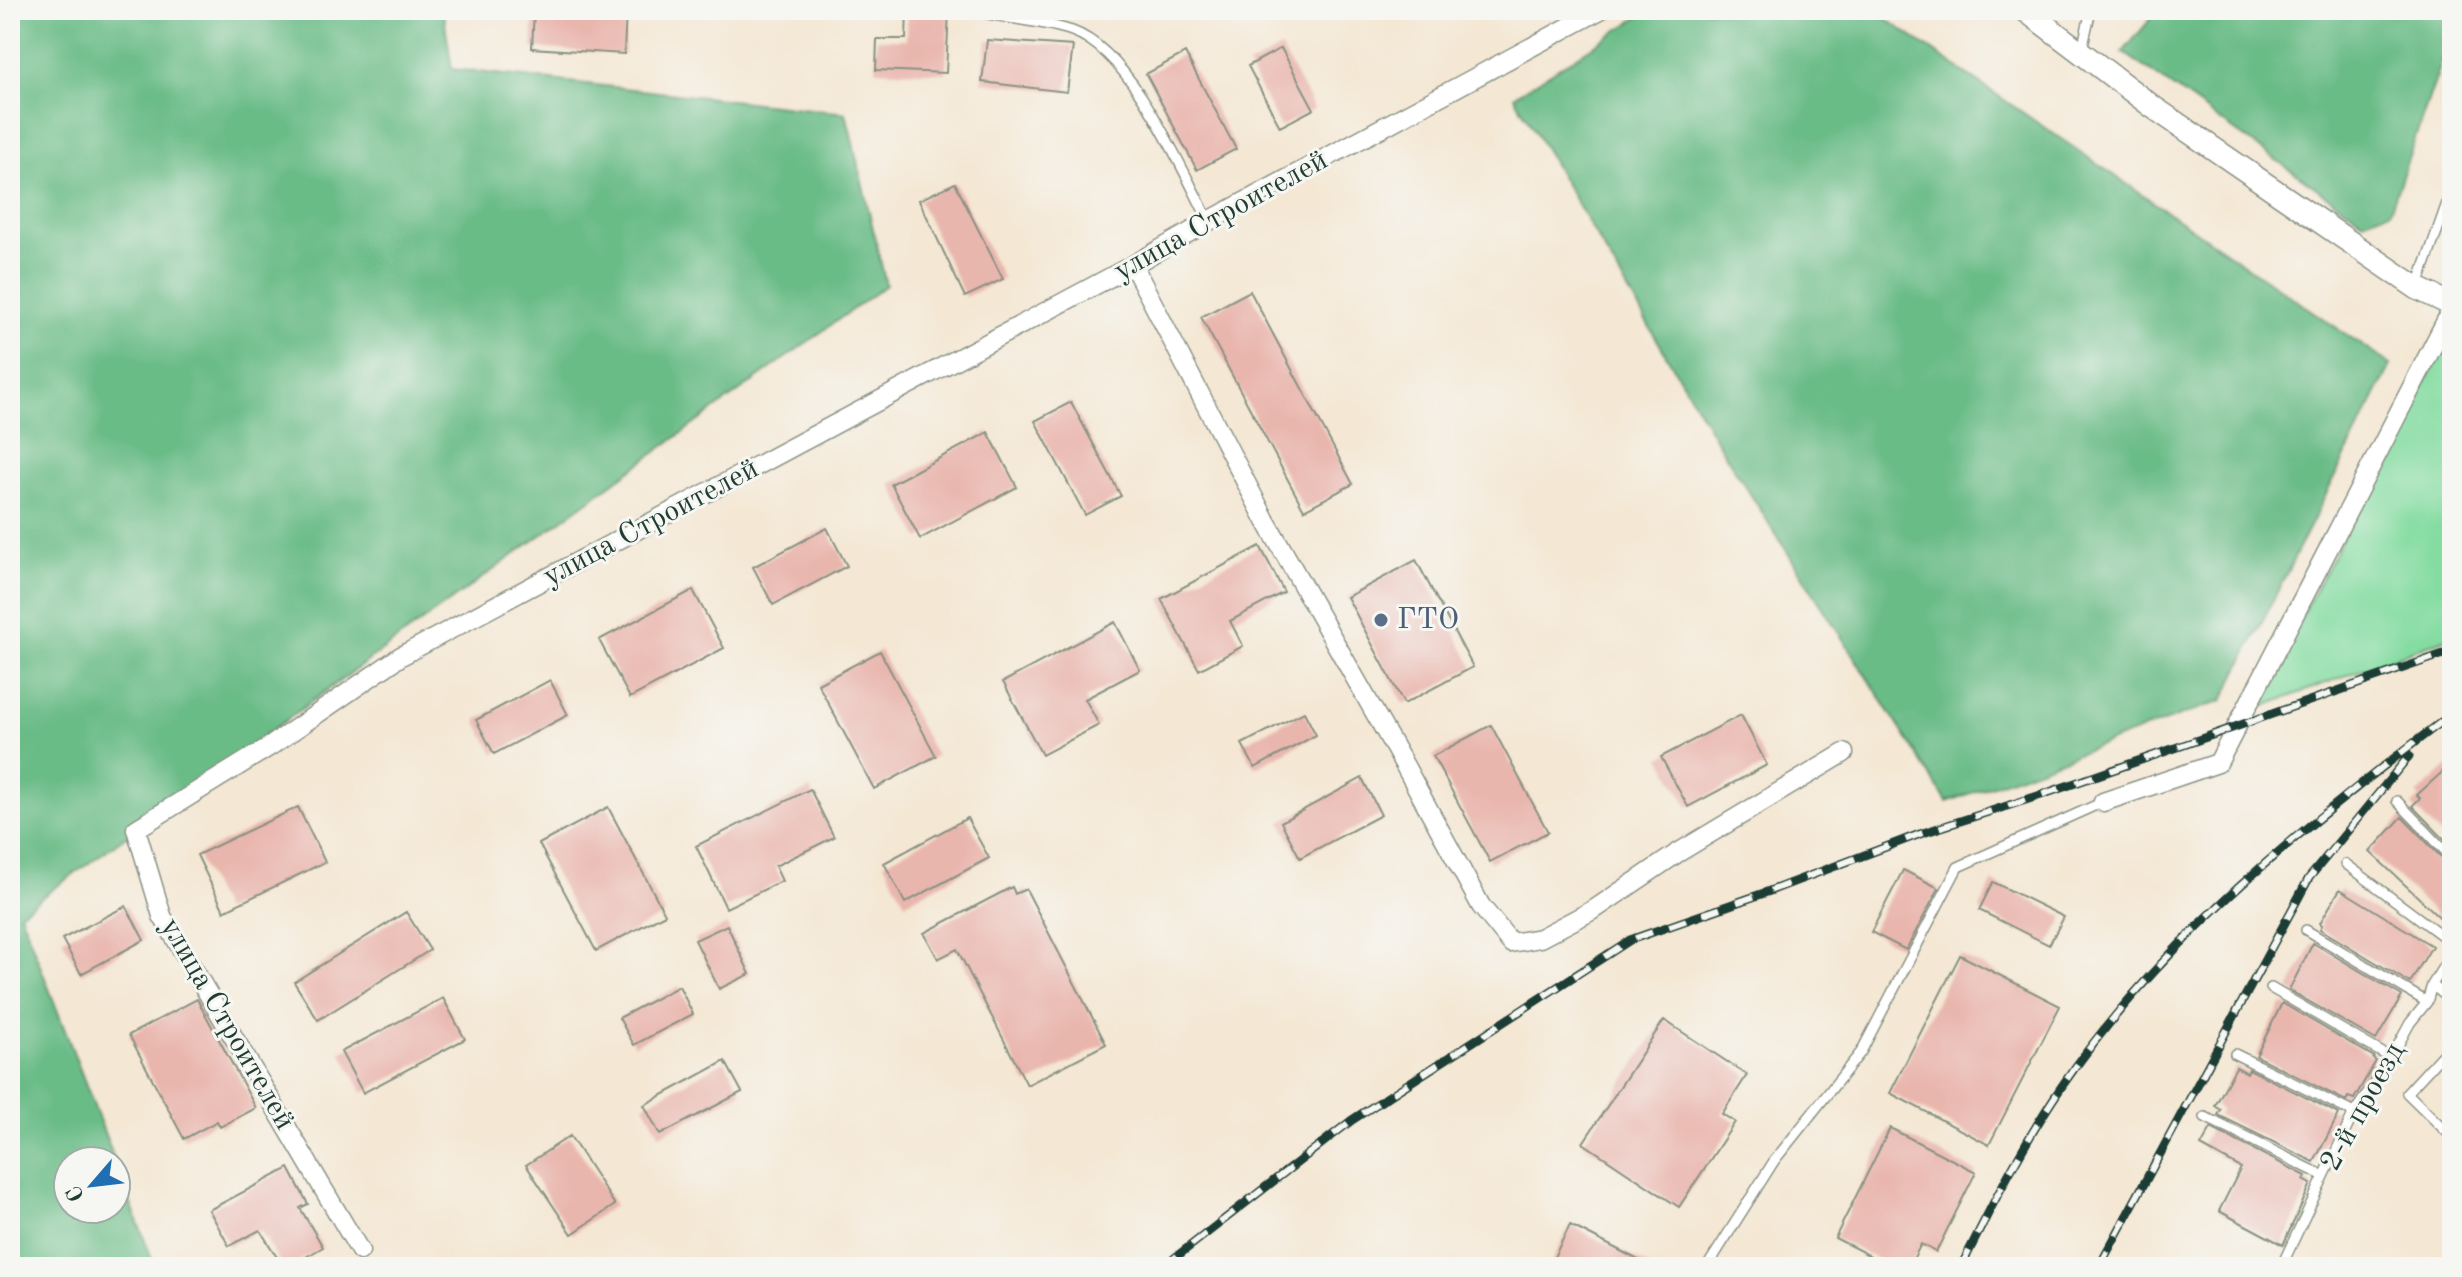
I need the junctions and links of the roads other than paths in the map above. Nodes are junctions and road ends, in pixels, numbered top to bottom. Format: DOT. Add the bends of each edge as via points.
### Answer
graph roads {
  1 [pos="1600,10"];
  2 [pos="2025,10"];
  3 [pos="2091,10"];
  4 [pos="988,14"];
  5 [pos="2081,52"];
  6 [pos="2452,189"];
  7 [pos="1209,221"];
  8 [pos="1133,265"];
  9 [pos="2417,288"];
  10 [pos="2452,307"];
  11 [pos="1844,753"];
  12 [pos="2397,801"];
  13 [pos="2103,802"];
  14 [pos="2452,858"];
  15 [pos="2346,864"];
  16 [pos="2306,930"];
  17 [pos="2452,943"];
  18 [pos="2452,952"];
  19 [pos="2432,985"];
  20 [pos="2271,988"];
  21 [pos="2452,1001"];
  22 [pos="2427,1002"];
  23 [pos="2452,1044"];
  24 [pos="2235,1054"];
  25 [pos="2391,1058"];
  26 [pos="2354,1113"];
  27 [pos="2205,1117"];
  28 [pos="2452,1137"];
  29 [pos="2324,1176"];
  30 [pos="360,1251"];
  31 [pos="1707,1267"];
  32 [pos="2281,1267"];
  1 -- 7 [label="street, улица Строителей"];
  2 -- 5 [label="street"];
  3 -- 5 [label="lane"];
  4 -- 7 [label="lane" via="1072,31 1094,42 1138,90"];
  5 -- 9 [label="street"];
  6 -- 9 [label="lane"];
  7 -- 8 [label="street, улица Строителей"];
  8 -- 11 [label="street" via="1266,521 1481,906 1511,943 1540,938 1595,909"];
  8 -- 30 [label="street, улица Строителей" via="401,656 272,745 136,829 162,916"];
  9 -- 10 [label="street"];
  10 -- 13 [label="street" via="2218,763"];
  12 -- 14 [label="lane"];
  13 -- 31 [label="lane" via="1958,867 1861,1052 1774,1161"];
  15 -- 17 [label="lane"];
  16 -- 22 [label="lane"];
  18 -- 19 [label="lane, 2-й проезд"];
  19 -- 21 [label="lane"];
  19 -- 22 [label="lane, 2-й проезд"];
  20 -- 25 [label="lane"];
  22 -- 25 [label="lane, 2-й проезд"];
  23 -- 28 [label="lane" via="2407,1093"];
  24 -- 26 [label="lane"];
  25 -- 26 [label="lane, 2-й проезд"];
  26 -- 29 [label="lane, 2-й проезд"];
  27 -- 29 [label="lane"];
  29 -- 32 [label="lane, 2-й проезд"];
}
